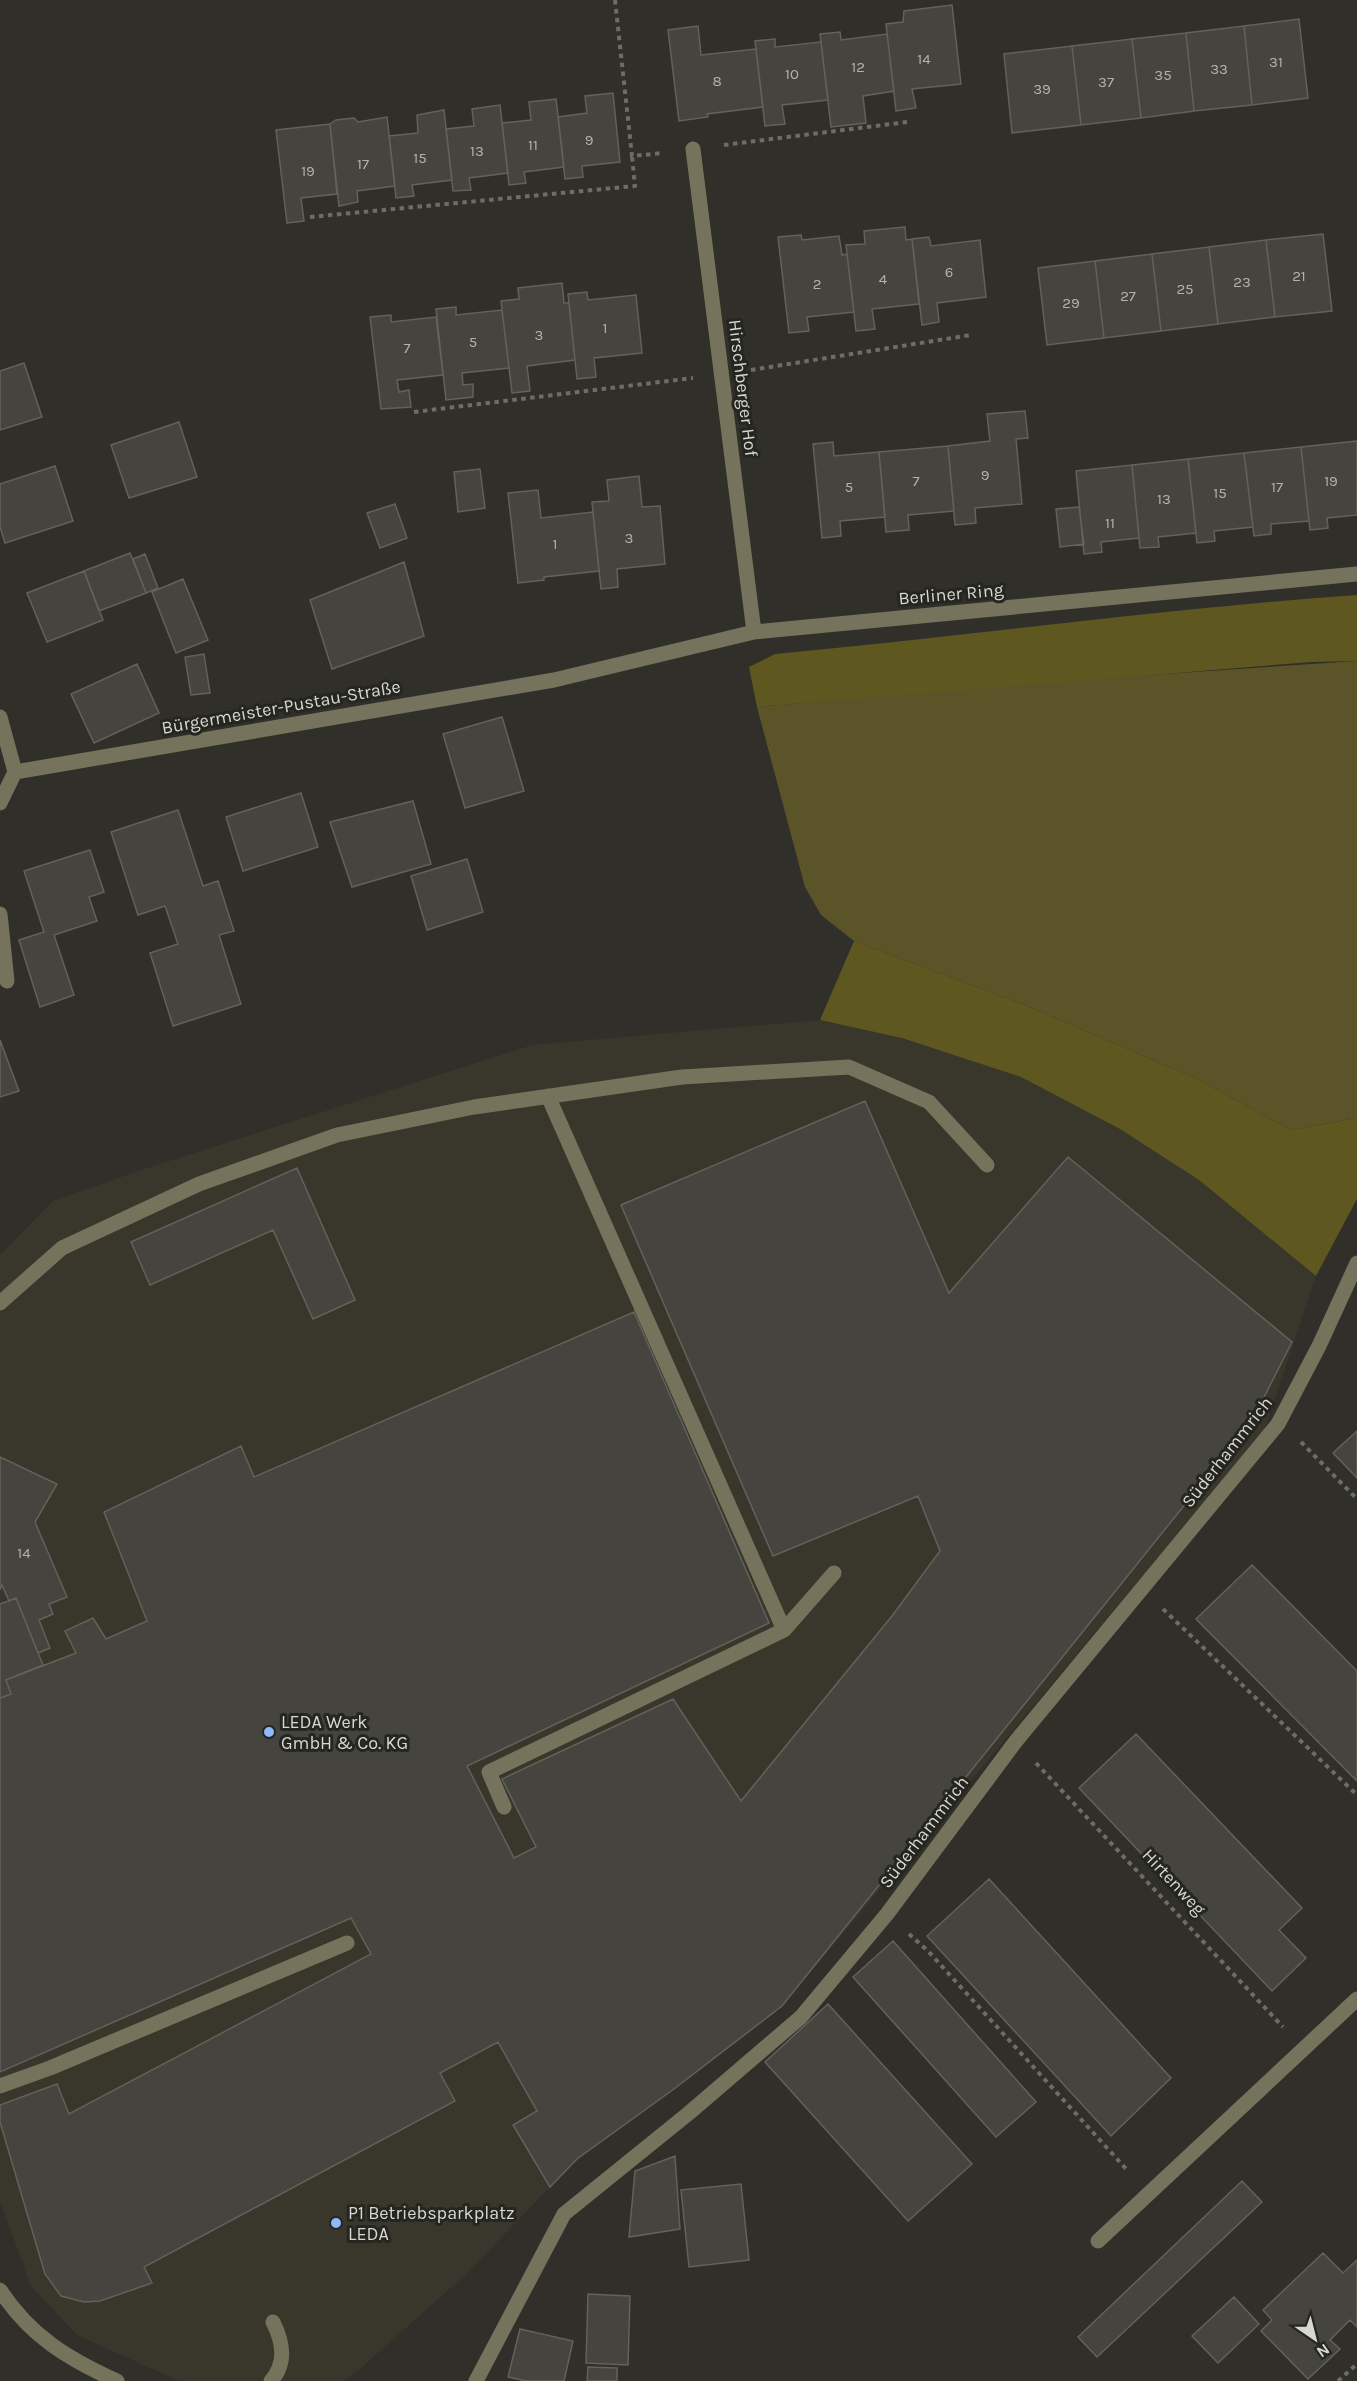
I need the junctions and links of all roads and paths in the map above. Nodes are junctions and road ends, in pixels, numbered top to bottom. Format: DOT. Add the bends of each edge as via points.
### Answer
graph roads {
  1 [pos="615,0"];
  2 [pos="907,122"];
  3 [pos="693,149"];
  4 [pos="632,156"];
  5 [pos="310,217"];
  6 [pos="971,335"];
  7 [pos="722,374"];
  8 [pos="414,412"];
  9 [pos="1357,574"];
  10 [pos="754,632"];
  11 [pos="554,680"];
  12 [pos="0,717"];
  13 [pos="15,772"];
  14 [pos="0,803"];
  15 [pos="0,914"];
  16 [pos="8,981"];
  17 [pos="549,1096"];
  18 [pos="987,1165"];
  19 [pos="1357,1263"];
  20 [pos="0,1303"];
  21 [pos="1278,1424"];
  22 [pos="1357,1499"];
  23 [pos="834,1573"];
  24 [pos="1142,1590"];
  25 [pos="784,1630"];
  26 [pos="1016,1741"];
  27 [pos="1357,1795"];
  28 [pos="504,1807"];
  29 [pos="887,1914"];
  30 [pos="347,1943"];
  31 [pos="1357,1999"];
  32 [pos="1303,2051"];
  33 [pos="0,2086"];
  34 [pos="1149,2194"];
  35 [pos="1098,2241"];
  36 [pos="0,2290"];
  37 [pos="273,2322"];
  38 [pos="1357,2364"];
  39 [pos="117,2381"];
  40 [pos="271,2381"];
  41 [pos="476,2381"];
  42 [pos="1338,2381"];
  1 -- 4 [label="path"];
  2 -- 3 [label="path"];
  3 -- 4 [label="path"];
  3 -- 7 [label="street, Hirschberger Hof"];
  4 -- 5 [label="path" via="635,186"];
  6 -- 7 [label="path"];
  7 -- 8 [label="path"];
  7 -- 10 [label="street, Hirschberger Hof"];
  9 -- 10 [label="street, Berliner Ring"];
  10 -- 11 [label="street, Berliner Ring"];
  11 -- 13 [label="street, Bürgermeister-Pustau-Straße"];
  12 -- 13 [label="street"];
  13 -- 14 [label="street"];
  15 -- 16 [label="street"];
  17 -- 18 [label="street" via="682,1077 849,1066 929,1102"];
  17 -- 20 [label="street" via="337,1135 200,1184 62,1248"];
  17 -- 25 [label="street"];
  19 -- 21 [label="street, Süderhammrich"];
  21 -- 22 [label="path" via="1312,1451"];
  21 -- 24 [label="street, Süderhammrich"];
  23 -- 25 [label="street"];
  24 -- 26 [label="street, Süderhammrich"];
  24 -- 27 [label="path"];
  25 -- 28 [label="street" via="489,1772"];
  26 -- 29 [label="street, Süderhammrich"];
  26 -- 32 [label="path, Hirtenweg"];
  29 -- 34 [label="path" via="928,1951"];
  29 -- 41 [label="street, Süderhammrich" via="801,2017 564,2214"];
  30 -- 33 [label="street"];
  31 -- 32 [label="street"];
  32 -- 34 [label="street"];
  34 -- 35 [label="street"];
  36 -- 39 [label="street" via="18,2315 67,2358"];
  37 -- 40 [label="street" via="283,2342 279,2372"];
  38 -- 42 [label="path"];
}
